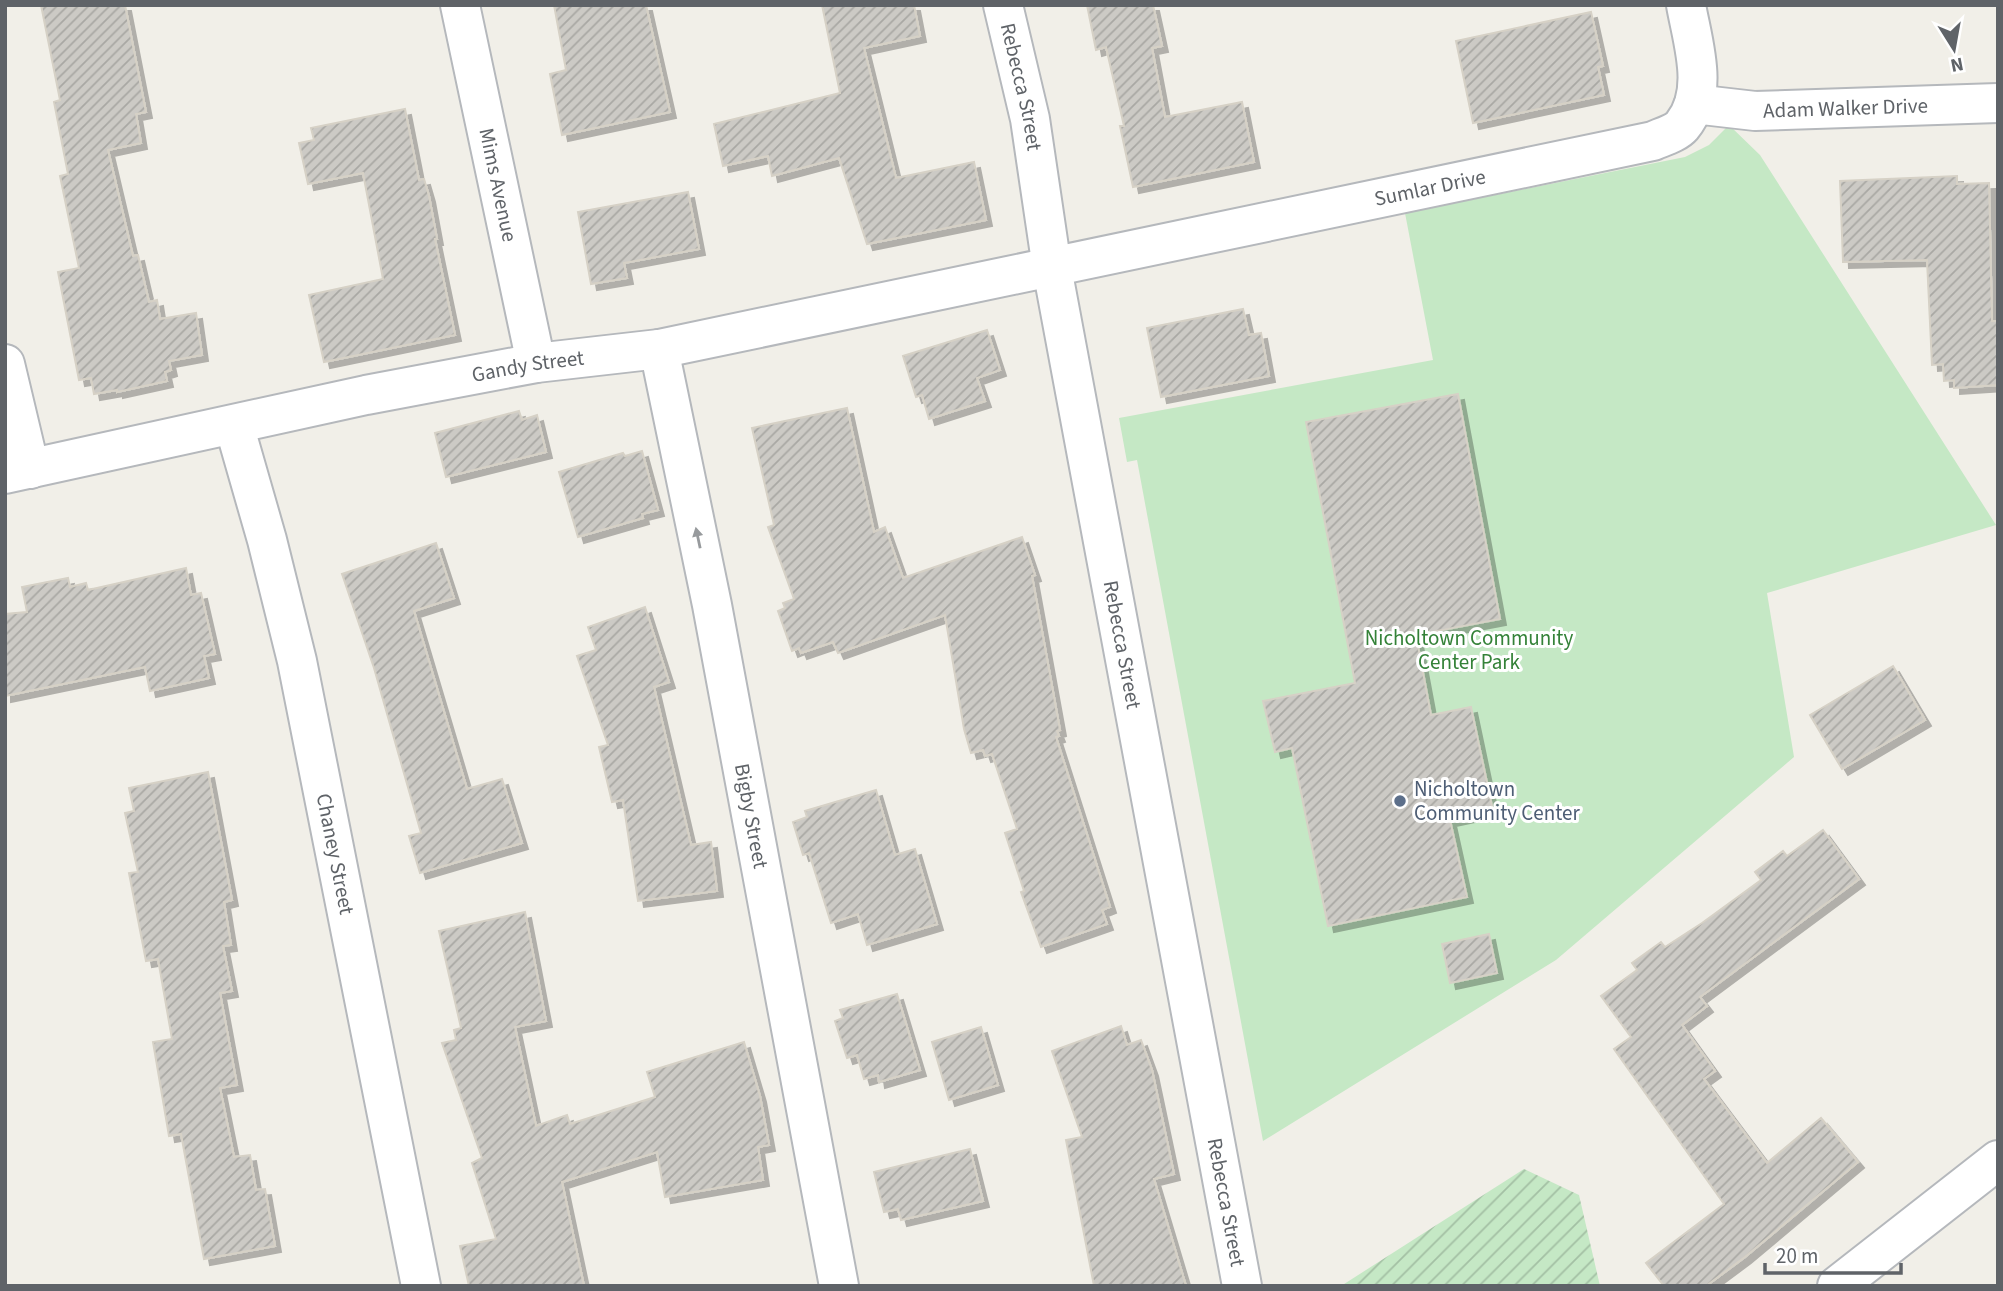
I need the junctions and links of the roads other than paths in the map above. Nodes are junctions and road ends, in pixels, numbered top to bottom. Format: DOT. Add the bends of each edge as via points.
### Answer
graph roads {
  1 [pos="460,5"];
  2 [pos="1003,5"];
  3 [pos="1686,5"];
  4 [pos="1998,103"];
  5 [pos="1694,104"];
  6 [pos="1052,268"];
  7 [pos="659,349"];
  8 [pos="536,363"];
  9 [pos="5,364"];
  10 [pos="234,425"];
  11 [pos="17,471"];
  12 [pos="1998,1160"];
  13 [pos="421,1286"];
  14 [pos="839,1286"];
  15 [pos="1242,1286"];
  16 [pos="1837,1286"];
  1 -- 8 [label="street, Mims Avenue"];
  2 -- 6 [label="street, Rebecca Street" via="1030,119"];
  3 -- 5 [label="street, Sumlar Drive" via="1699,74"];
  4 -- 5 [label="street, Adam Walker Drive" via="1755,111"];
  5 -- 6 [label="street, Sumlar Drive" via="1681,128 1653,141"];
  6 -- 7 [label="street, Gandy Street"];
  6 -- 15 [label="street, Rebecca Street"];
  7 -- 8 [label="street, Gandy Street"];
  14 -- 7 [label="street, Bigby Street, one-way" via="712,604"];
  8 -- 10 [label="street, Gandy Street"];
  9 -- 11 [label="street"];
  10 -- 11 [label="street, Gandy Street"];
  10 -- 13 [label="street, Chaney Street" via="297,661"];
  12 -- 16 [label="street"];
}
